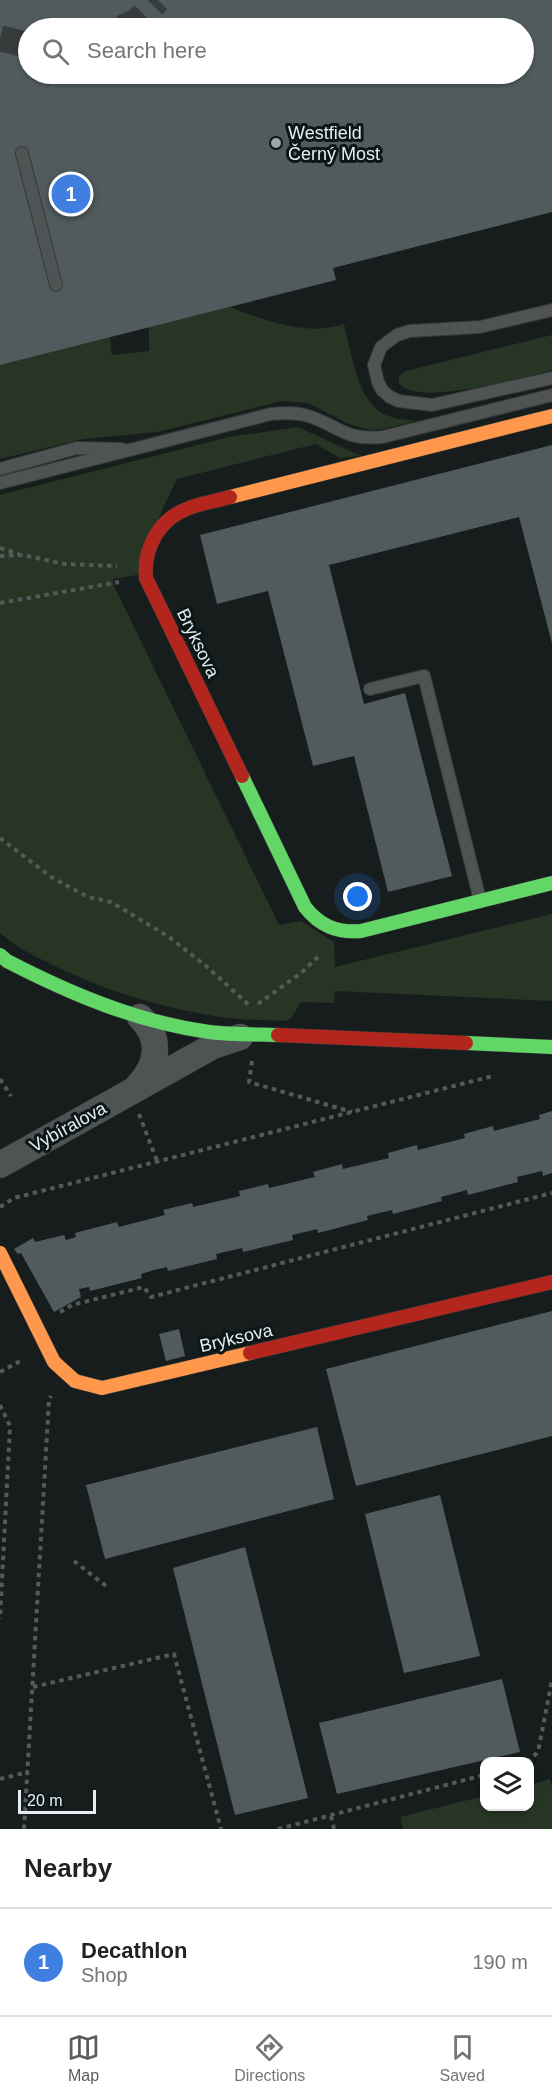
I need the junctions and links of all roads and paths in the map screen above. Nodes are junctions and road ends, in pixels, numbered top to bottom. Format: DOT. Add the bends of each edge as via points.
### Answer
graph roads {
  1 [pos="22,153"];
  2 [pos="56,285"];
  3 [pos="552,309"];
  4 [pos="552,378"];
  5 [pos="552,395"];
  6 [pos="552,416"];
  7 [pos="148,446"];
  8 [pos="0,469"];
  9 [pos="0,483"];
  10 [pos="0,548"];
  11 [pos="23,555"];
  12 [pos="0,556"];
  13 [pos="122,566"];
  14 [pos="146,578"];
  15 [pos="0,603"];
  16 [pos="370,689"];
  17 [pos="0,838"];
  18 [pos="552,882"];
  19 [pos="480,901"];
  20 [pos="316,959"];
  21 [pos="2,960"];
  22 [pos="264,1000"];
  23 [pos="140,1017"];
  24 [pos="251,1035"];
  25 [pos="552,1047"];
  26 [pos="496,1075"];
  27 [pos="0,1079"];
  28 [pos="135,1089"];
  29 [pos="11,1096"];
  30 [pos="352,1112"];
  31 [pos="0,1165"];
  32 [pos="552,1193"];
  33 [pos="0,1207"];
  34 [pos="0,1253"];
  35 [pos="552,1282"];
  36 [pos="36,1325"];
  37 [pos="30,1356"];
  38 [pos="64,1370"];
  39 [pos="0,1372"];
  40 [pos="0,1405"];
  41 [pos="74,1561"];
  42 [pos="106,1586"];
  43 [pos="0,1619"];
  44 [pos="552,1680"];
  45 [pos="33,1687"];
  46 [pos="532,1757"];
  47 [pos="28,1772"];
  48 [pos="480,1776"];
  49 [pos="0,1779"];
  50 [pos="331,1816"];
  51 [pos="24,1829"];
  52 [pos="221,1829"];
  53 [pos="279,1829"];
  54 [pos="334,1829"];
  1 -- 2 [label="lane"];
  3 -- 4 [label="lane" via="480,327 398,335 381,347 374,365 378,382 390,397 432,405"];
  5 -- 7 [label="lane" via="383,437 347,435 307,415 291,412"];
  6 -- 14 [label="street" via="179,511 160,527 146,553"];
  7 -- 8 [label="lane" via="77,448"];
  7 -- 9 [label="lane"];
  10 -- 11 [label="path"];
  11 -- 12 [label="path"];
  11 -- 13 [label="path" via="64,564"];
  14 -- 15 [label="path"];
  14 -- 19 [label="street, Bryksova" via="305,907 318,923 351,932"];
  16 -- 19 [label="lane" via="424,676"];
  17 -- 24 [label="path" via="51,877 88,897 111,902 169,937 206,966 252,1007 257,1022"];
  18 -- 19 [label="street, Bryksova"];
  20 -- 22 [label="path"];
  21 -- 23 [label="street" via="57,987"];
  23 -- 24 [label="street" via="210,1032"];
  23 -- 28 [label="street" via="153,1036 155,1050 151,1070"];
  24 -- 25 [label="street"];
  24 -- 28 [label="street, Vybíralova" via="228,1039"];
  24 -- 30 [label="path" via="249,1082"];
  26 -- 30 [label="path"];
  27 -- 29 [label="path"];
  28 -- 31 [label="street, Vybíralova"];
  30 -- 33 [label="path" via="15,1198"];
  32 -- 36 [label="path" via="151,1297 144,1287 72,1305"];
  34 -- 36 [label="street, Bryksova"];
  35 -- 38 [label="street, Bryksova" via="102,1388 75,1381"];
  36 -- 38 [label="street, Bryksova" via="54,1362"];
  37 -- 39 [label="path"];
  38 -- 45 [label="path" via="49,1400"];
  40 -- 43 [label="path" via="10,1426"];
  41 -- 42 [label="path"];
  44 -- 46 [label="path" via="538,1752"];
  45 -- 47 [label="path"];
  45 -- 52 [label="path" via="174,1654"];
  47 -- 49 [label="path"];
  47 -- 51 [label="path"];
  48 -- 50 [label="path"];
  50 -- 53 [label="path"];
  50 -- 54 [label="path"];
}
